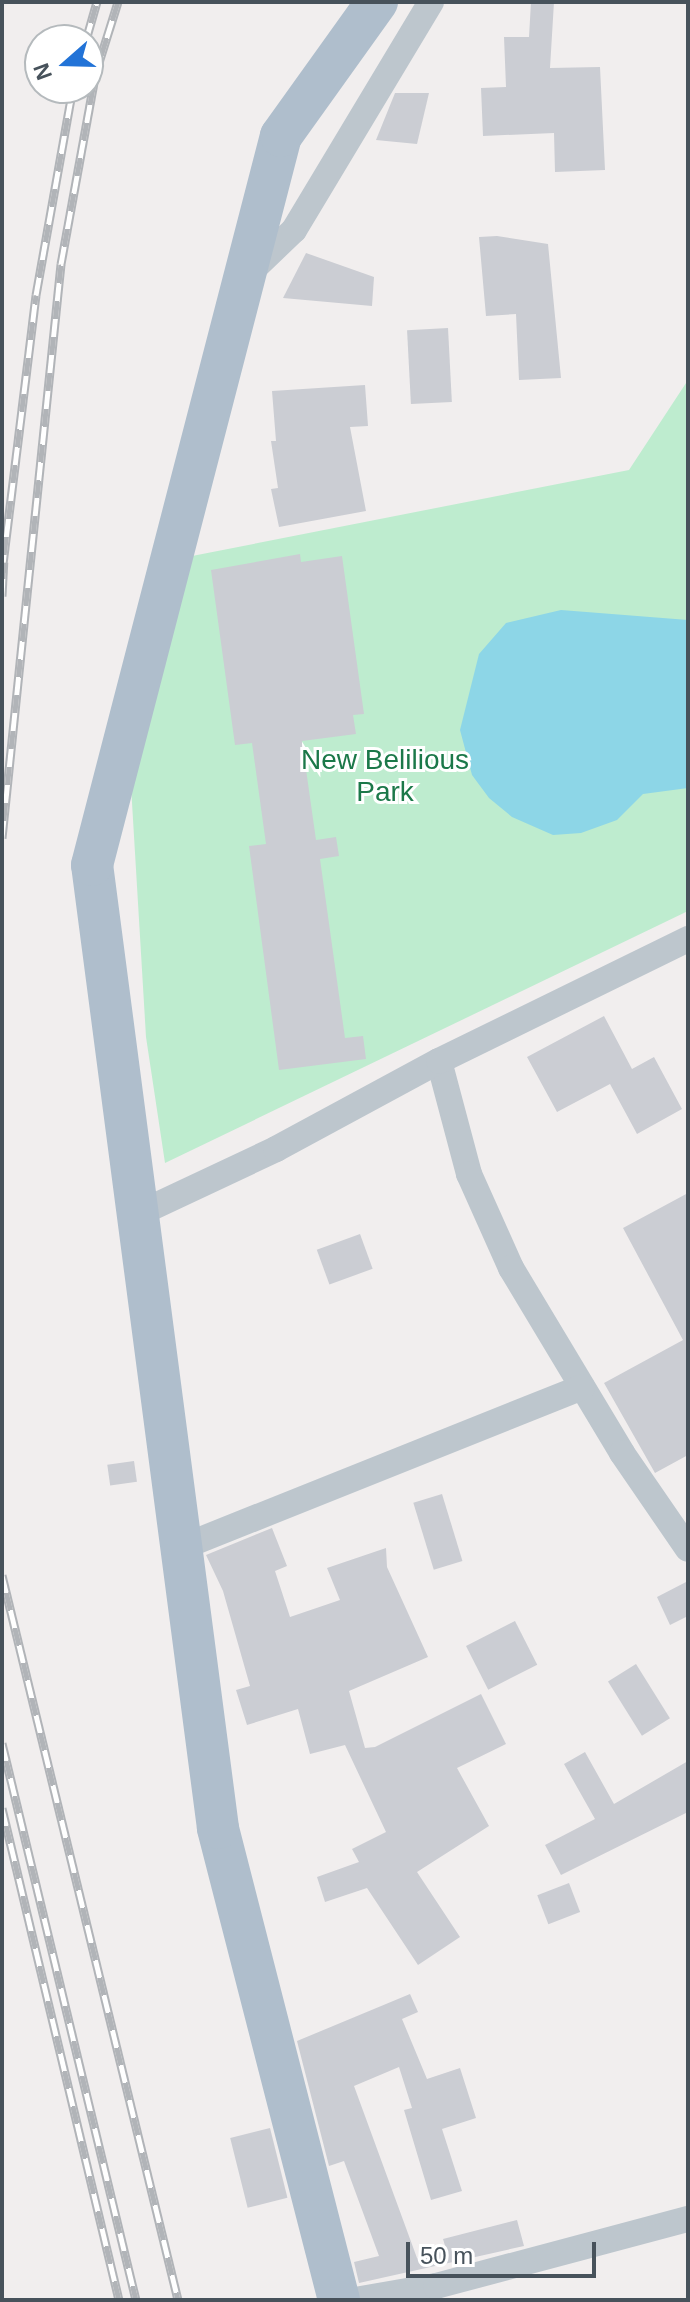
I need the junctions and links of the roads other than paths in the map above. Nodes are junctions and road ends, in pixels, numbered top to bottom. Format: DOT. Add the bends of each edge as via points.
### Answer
graph roads {
  1 [pos="377,2"];
  2 [pos="431,2"];
  3 [pos="245,277"];
  4 [pos="688,939"];
  5 [pos="439,1061"];
  6 [pos="136,1215"];
  7 [pos="582,1387"];
  8 [pos="180,1548"];
  9 [pos="688,1549"];
  10 [pos="688,2219"];
  11 [pos="339,2300"];
  12 [pos="355,2300"];
  1 -- 3 [label="main road" via="281,136"];
  2 -- 3 [label="street" via="294,230"];
  3 -- 6 [label="main road" via="92,865"];
  4 -- 5 [label="street"];
  5 -- 6 [label="street" via="276,1149"];
  5 -- 7 [label="street" via="469,1174 511,1268"];
  6 -- 8 [label="main road"];
  7 -- 8 [label="street"];
  7 -- 9 [label="street"];
  8 -- 11 [label="main road" via="218,1828"];
  10 -- 12 [label="street" via="436,2286"];
}
